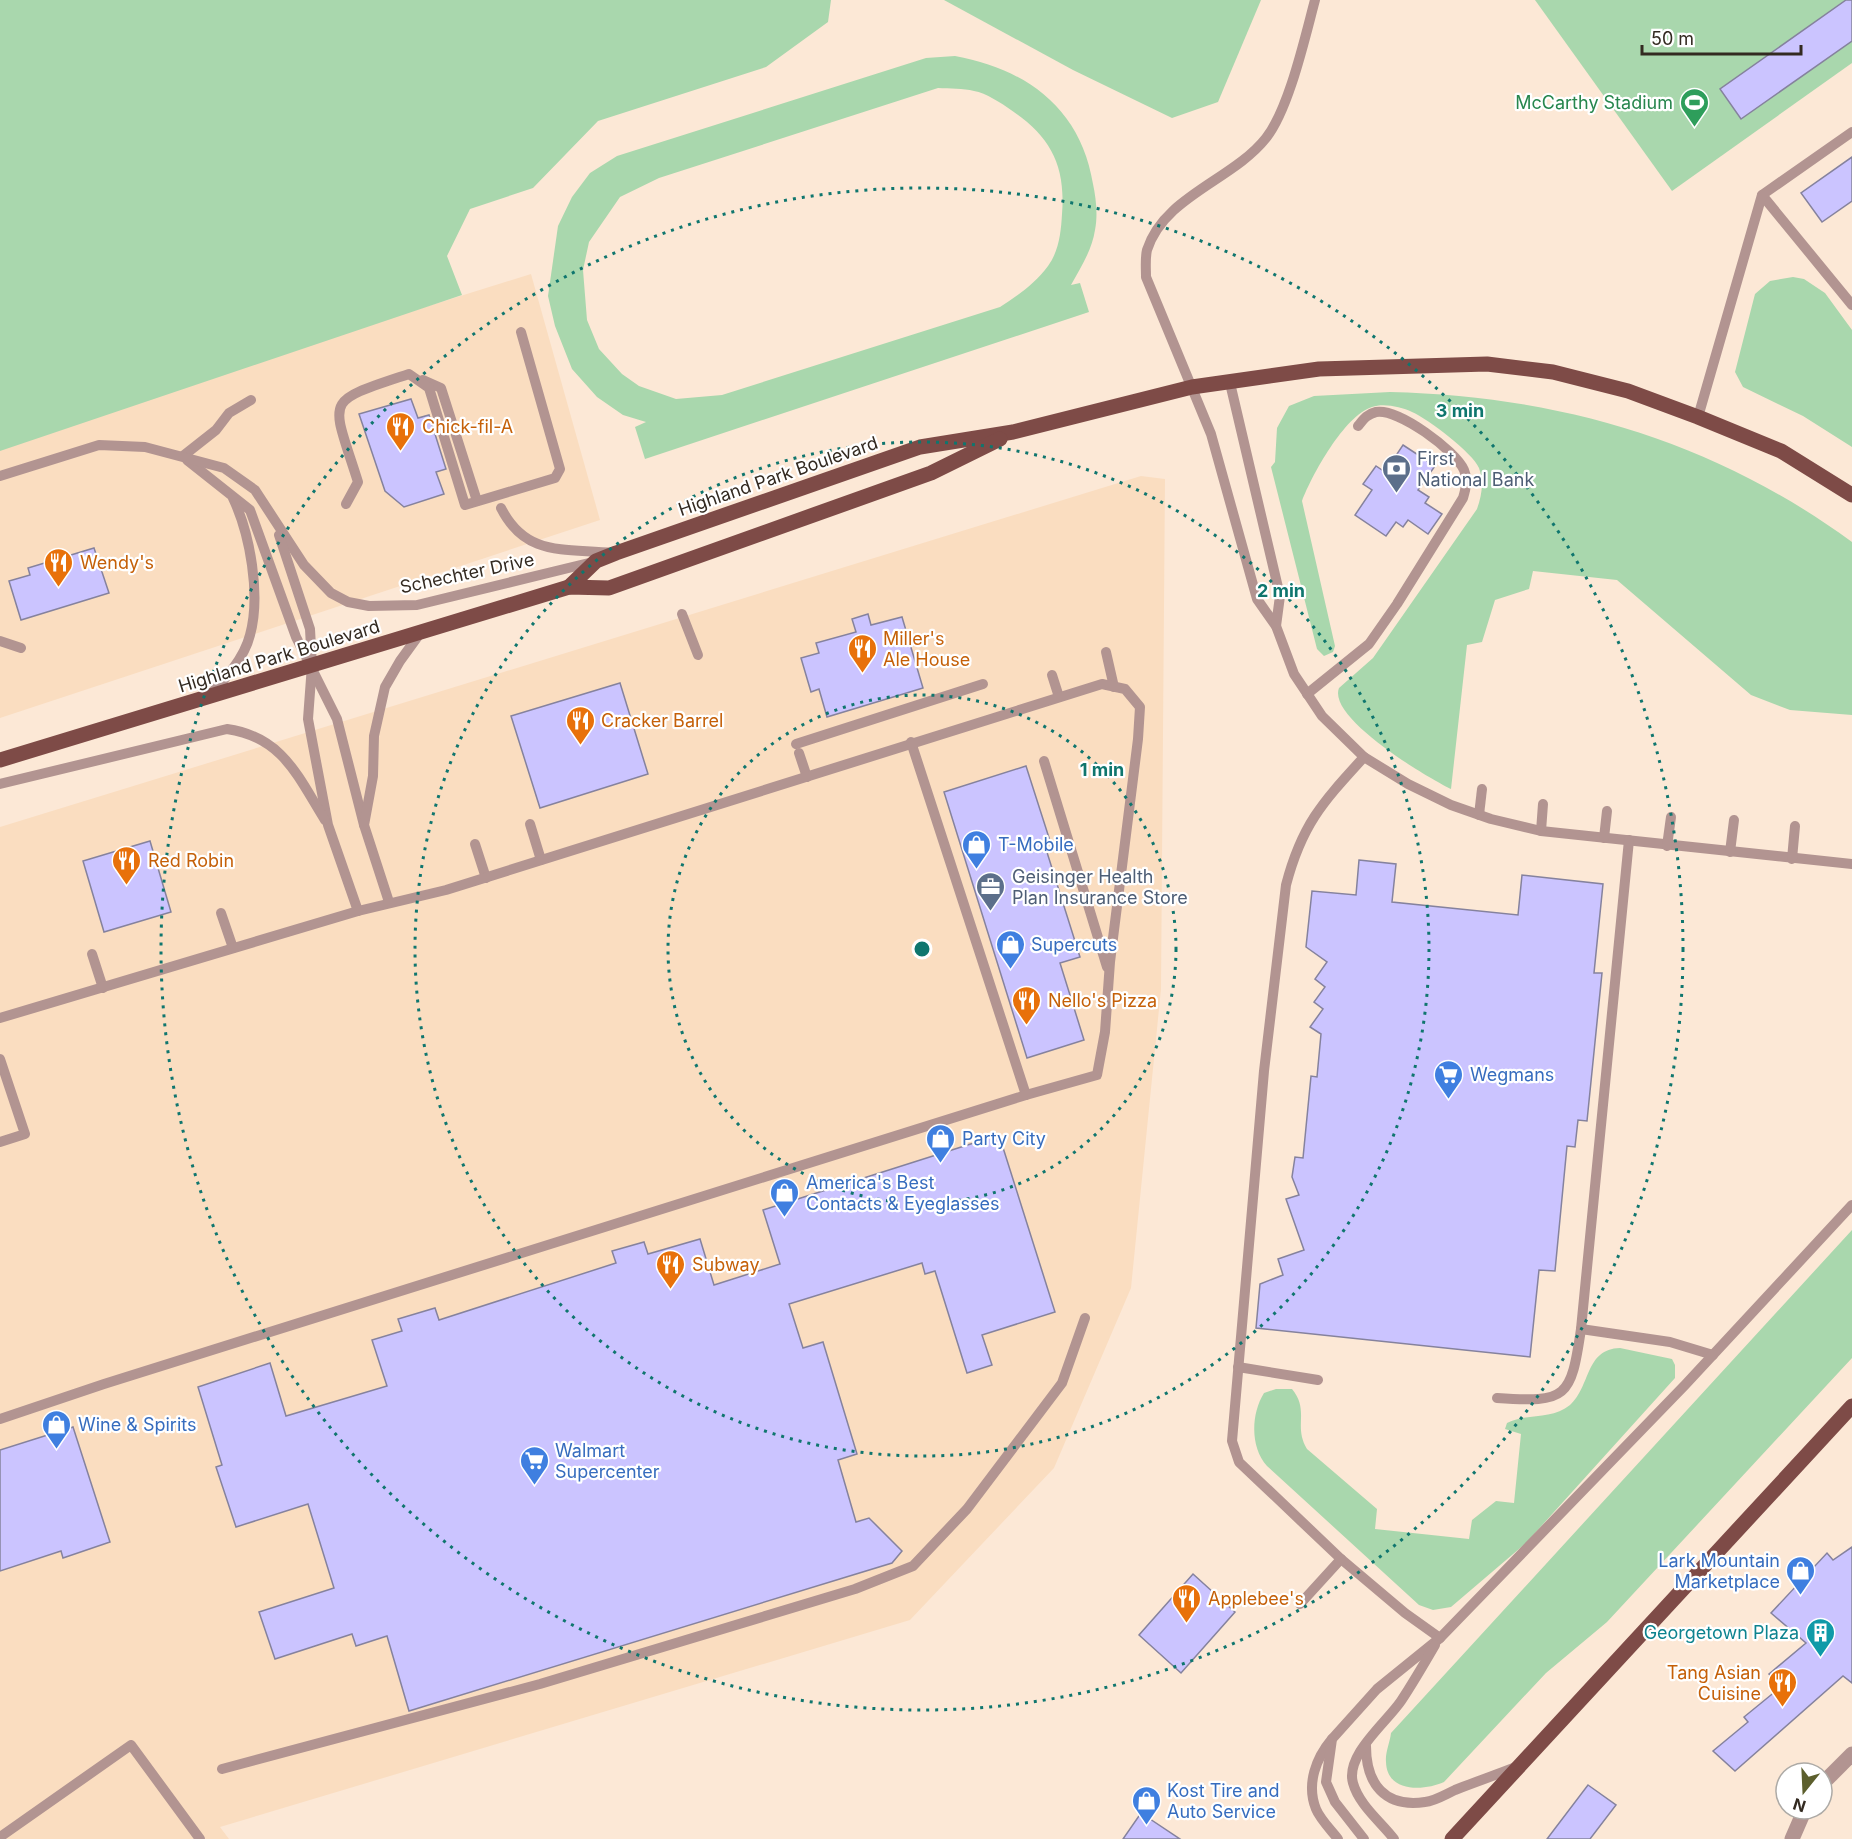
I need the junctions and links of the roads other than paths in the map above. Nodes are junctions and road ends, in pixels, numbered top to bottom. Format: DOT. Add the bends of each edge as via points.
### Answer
graph roads {
  1 [pos="1315,0"];
  2 [pos="1852,132"];
  3 [pos="1762,195"];
  4 [pos="1852,304"];
  5 [pos="521,332"];
  6 [pos="1230,382"];
  7 [pos="1192,387"];
  8 [pos="250,400"];
  9 [pos="1698,417"];
  10 [pos="1358,426"];
  11 [pos="1013,432"];
  12 [pos="183,456"];
  13 [pos="0,476"];
  14 [pos="255,490"];
  15 [pos="230,492"];
  16 [pos="1852,495"];
  17 [pos="346,504"];
  18 [pos="501,508"];
  19 [pos="616,553"];
  20 [pos="597,561"];
  21 [pos="569,587"];
  22 [pos="682,614"];
  23 [pos="1275,626"];
  24 [pos="421,632"];
  25 [pos="0,641"];
  26 [pos="21,648"];
  27 [pos="1106,652"];
  28 [pos="698,656"];
  29 [pos="312,665"];
  30 [pos="1052,675"];
  31 [pos="983,684"];
  32 [pos="1114,687"];
  33 [pos="1306,694"];
  34 [pos="1059,697"];
  35 [pos="206,699"];
  36 [pos="911,742"];
  37 [pos="1364,757"];
  38 [pos="0,760"];
  39 [pos="1044,761"];
  40 [pos="807,777"];
  41 [pos="0,784"];
  42 [pos="1482,789"];
  43 [pos="1543,804"];
  44 [pos="1607,811"];
  45 [pos="1479,815"];
  46 [pos="1671,817"];
  47 [pos="1734,820"];
  48 [pos="530,824"];
  49 [pos="328,825"];
  50 [pos="364,825"];
  51 [pos="1795,826"];
  52 [pos="1541,831"];
  53 [pos="1604,838"];
  54 [pos="1629,840"];
  55 [pos="475,844"];
  56 [pos="1667,846"];
  57 [pos="1730,852"];
  58 [pos="1792,859"];
  59 [pos="541,860"];
  60 [pos="1852,864"];
  61 [pos="486,878"];
  62 [pos="389,902"];
  63 [pos="358,910"];
  64 [pos="220,913"];
  65 [pos="233,948"];
  66 [pos="92,954"];
  67 [pos="1109,973"];
  68 [pos="103,988"];
  69 [pos="0,1018"];
  70 [pos="0,1059"];
  71 [pos="1026,1095"];
  72 [pos="0,1142"];
  73 [pos="1852,1205"];
  74 [pos="1085,1318"];
  75 [pos="1581,1329"];
  76 [pos="1713,1355"];
  77 [pos="1238,1367"];
  78 [pos="1318,1380"];
  79 [pos="1497,1398"];
  80 [pos="1852,1406"];
  81 [pos="0,1419"];
  82 [pos="1341,1559"];
  83 [pos="1300,1604"];
  84 [pos="1440,1638"];
  85 [pos="1332,1739"];
  86 [pos="1366,1743"];
  87 [pos="1852,1754"];
  88 [pos="1519,1766"];
  89 [pos="222,1768"];
  90 [pos="1834,1772"];
  91 [pos="1800,1821"];
  92 [pos="0,1837"];
  93 [pos="200,1839"];
  94 [pos="1338,1839"];
  95 [pos="1364,1839"];
  96 [pos="1394,1839"];
  97 [pos="1452,1839"];
  98 [pos="1792,1839"];
  1 -- 7 [label="lane" via="1281,108 1268,136 1252,154 1176,208 1158,226 1147,251 1146,277"];
  2 -- 3 [label="lane"];
  3 -- 4 [label="lane"];
  3 -- 9 [label="lane"];
  5 -- 17 [label="lane" via="560,469 555,478 465,505 429,388 409,374 351,394 339,403 337,415 358,482"];
  6 -- 7 [label="main road, Highland Park Boulevard"];
  6 -- 9 [label="main road, Highland Park Boulevard" via="1319,369 1487,364 1575,377 1628,391"];
  6 -- 23 [label="lane" via="1280,596"];
  7 -- 11 [label="main road, Highland Park Boulevard"];
  7 -- 23 [label="lane" via="1210,434 1257,599"];
  8 -- 12 [label="lane" via="229,413 216,430"];
  9 -- 16 [label="main road, Highland Park Boulevard" via="1781,451"];
  10 -- 33 [label="lane" via="1376,412 1402,416 1456,459 1467,484 1463,498 1369,644"];
  11 -- 19 [label="main road, Highland Park Boulevard" via="920,447"];
  11 -- 21 [label="main road, Highland Park Boulevard" via="930,473 609,588"];
  12 -- 13 [label="lane, Schechter Drive" via="145,447 99,446"];
  12 -- 14 [label="lane, Schechter Drive" via="224,468"];
  12 -- 15 [label="lane, Schechter Drive"];
  14 -- 20 [label="lane, Schechter Drive" via="304,565 331,593 348,602 369,606 417,604"];
  14 -- 29 [label="lane, Schechter Drive" via="283,544 310,629"];
  15 -- 29 [label="lane, Schechter Drive" via="250,510 296,637"];
  15 -- 35 [label="lane" via="240,513 250,554 255,598 250,636 232,670"];
  18 -- 19 [label="lane" via="518,534 534,545"];
  19 -- 20 [label="main road, Highland Park Boulevard"];
  20 -- 21 [label="main road, Highland Park Boulevard"];
  21 -- 24 [label="main road, Highland Park Boulevard"];
  22 -- 28 [label="lane"];
  23 -- 33 [label="lane"];
  24 -- 29 [label="main road, Highland Park Boulevard"];
  24 -- 50 [label="lane" via="385,687 374,736 373,776"];
  25 -- 26 [label="lane"];
  27 -- 32 [label="lane"];
  29 -- 35 [label="main road, Highland Park Boulevard"];
  29 -- 49 [label="lane" via="308,719"];
  29 -- 50 [label="lane" via="337,719"];
  30 -- 34 [label="lane"];
  31 -- 40 [label="lane" via="798,748"];
  32 -- 34 [label="lane" via="1102,684"];
  32 -- 67 [label="lane" via="1125,689 1140,707"];
  33 -- 37 [label="lane" via="1322,716"];
  34 -- 36 [label="lane"];
  35 -- 38 [label="main road, Highland Park Boulevard"];
  36 -- 40 [label="lane"];
  36 -- 71 [label="lane"];
  37 -- 45 [label="lane" via="1408,784"];
  37 -- 77 [label="lane" via="1312,817 1293,858 1286,885 1264,1071"];
  39 -- 67 [label="lane"];
  40 -- 59 [label="lane"];
  41 -- 49 [label="lane" via="227,729 264,740 288,762"];
  42 -- 45 [label="lane"];
  43 -- 52 [label="lane"];
  44 -- 53 [label="lane"];
  45 -- 52 [label="lane"];
  46 -- 56 [label="lane"];
  47 -- 57 [label="lane"];
  48 -- 59 [label="lane"];
  49 -- 63 [label="lane"];
  50 -- 62 [label="lane"];
  51 -- 58 [label="lane"];
  52 -- 53 [label="lane"];
  53 -- 54 [label="lane"];
  54 -- 56 [label="lane"];
  54 -- 75 [label="lane"];
  55 -- 61 [label="lane"];
  56 -- 57 [label="lane"];
  57 -- 58 [label="lane"];
  58 -- 60 [label="lane"];
  59 -- 61 [label="lane"];
  61 -- 62 [label="lane"];
  62 -- 63 [label="lane"];
  63 -- 65 [label="lane"];
  64 -- 65 [label="lane"];
  65 -- 68 [label="lane"];
  66 -- 68 [label="lane"];
  67 -- 71 [label="lane" via="1097,1075"];
  68 -- 69 [label="lane"];
  70 -- 72 [label="lane" via="25,1134"];
  71 -- 81 [label="lane"];
  73 -- 76 [label="lane"];
  74 -- 89 [label="lane" via="1062,1383 967,1509 913,1566 855,1589 540,1684"];
  75 -- 76 [label="lane" via="1670,1342"];
  75 -- 79 [label="lane" via="1575,1372 1561,1394 1546,1399"];
  76 -- 84 [label="lane"];
  77 -- 78 [label="lane"];
  77 -- 82 [label="lane" via="1232,1441 1239,1462"];
  80 -- 88 [label="main road"];
  82 -- 83 [label="lane"];
  82 -- 84 [label="lane"];
  84 -- 85 [label="lane" via="1377,1689"];
  84 -- 86 [label="lane" via="1399,1703"];
  85 -- 94 [label="lane" via="1320,1753 1312,1779 1316,1810"];
  85 -- 95 [label="lane" via="1326,1782 1335,1802"];
  86 -- 88 [label="lane" via="1370,1776 1382,1793 1402,1802 1427,1802"];
  86 -- 96 [label="lane" via="1352,1768 1353,1782 1361,1802"];
  87 -- 90 [label="street"];
  88 -- 97 [label="main road"];
  91 -- 98 [label="street"];
  92 -- 93 [label="lane" via="131,1745"];
}
